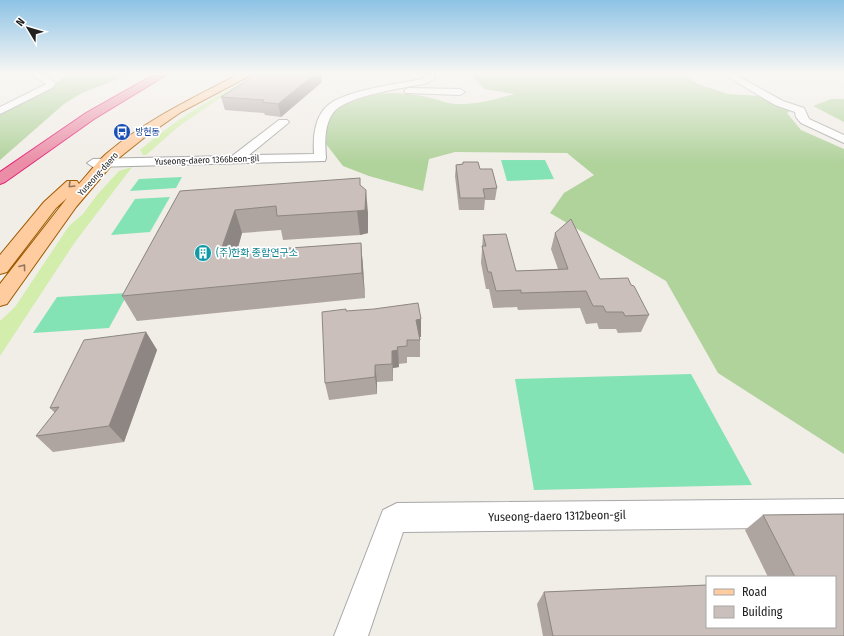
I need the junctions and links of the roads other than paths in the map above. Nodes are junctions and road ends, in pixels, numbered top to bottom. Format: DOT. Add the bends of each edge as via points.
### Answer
graph roads {
  1 [pos="14,104"];
  2 [pos="99,104"];
  3 [pos="111,104"];
  4 [pos="179,104"];
  5 [pos="189,104"];
  6 [pos="340,104"];
  7 [pos="781,104"];
  8 [pos="0,111"];
  9 [pos="283,122"];
  10 [pos="844,139"];
  11 [pos="235,160"];
  12 [pos="100,163"];
  13 [pos="0,168"];
  14 [pos="0,179"];
  15 [pos="0,268"];
  16 [pos="0,299"];
  17 [pos="844,513"];
  18 [pos="351,636"];
  1 -- 8 [label="street"];
  2 -- 13 [label="highway"];
  3 -- 14 [label="highway"];
  4 -- 12 [label="main road, Yuseong-daero" via="112,145"];
  5 -- 12 [label="main road, Yuseong-daero" via="140,134"];
  6 -- 11 [label="street, Yuseong-daero 1366beon-gil" via="329,110 324,122 320,158"];
  7 -- 10 [label="street" via="800,110 805,122"];
  9 -- 11 [label="street"];
  11 -- 12 [label="street, Yuseong-daero 1366beon-gil"];
  12 -- 15 [label="main road, Yuseong-daero, one-way" via="50,205"];
  16 -- 12 [label="main road, Yuseong-daero, one-way"];
  17 -- 18 [label="street, Yuseong-daero 1312beon-gil" via="397,518 393,520"];
}
